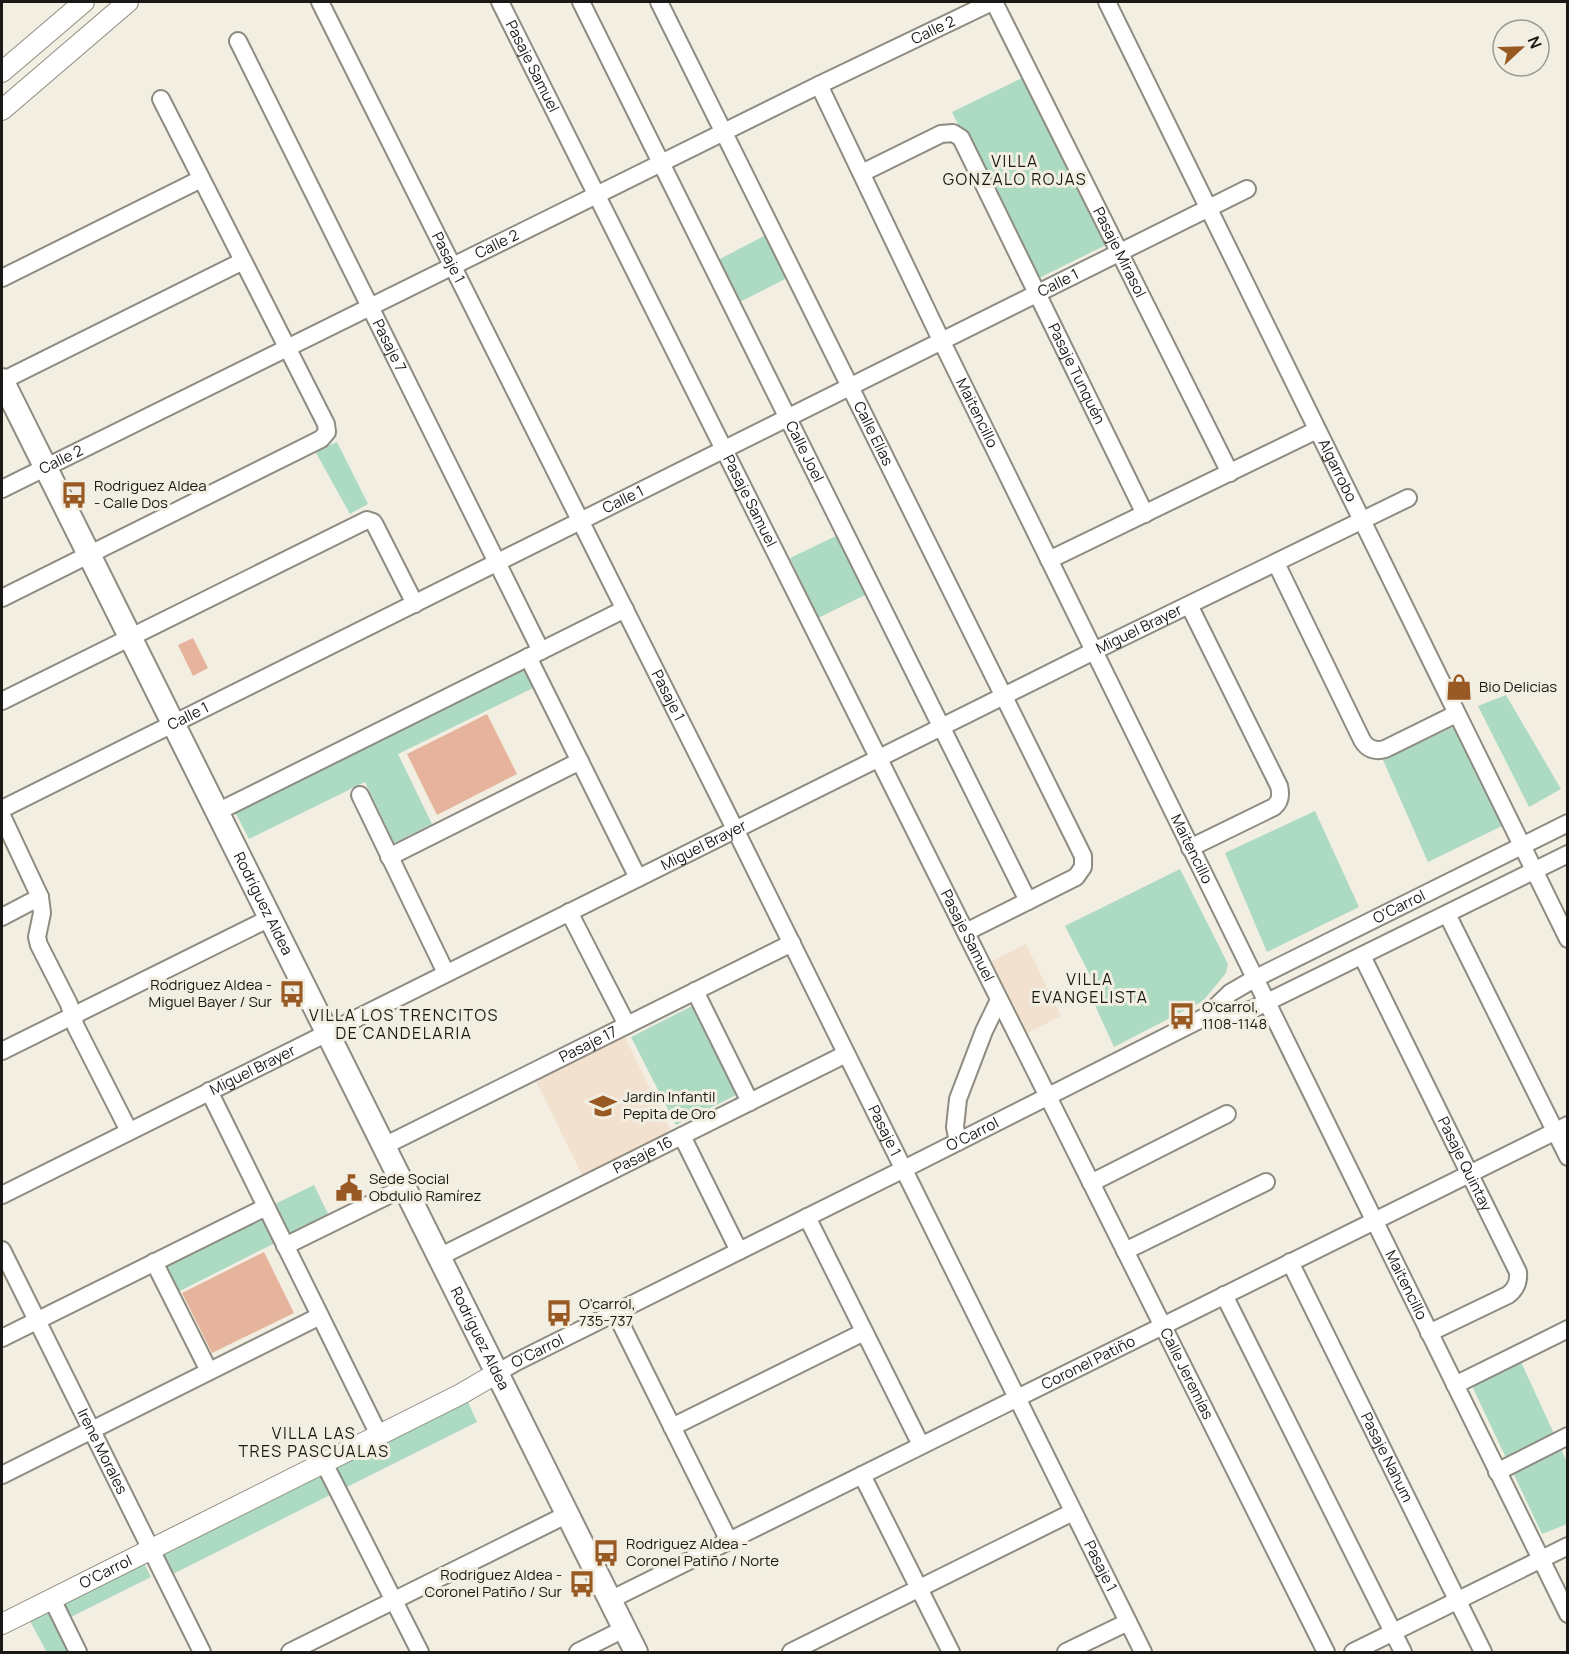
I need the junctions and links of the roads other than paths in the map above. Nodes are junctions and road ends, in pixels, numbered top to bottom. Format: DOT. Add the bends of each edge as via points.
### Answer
graph roads {
  1 [pos="84,2"];
  2 [pos="128,2"];
  3 [pos="320,2"];
  4 [pos="500,2"];
  5 [pos="581,2"];
  6 [pos="659,2"];
  7 [pos="993,2"];
  8 [pos="1107,2"];
  9 [pos="238,41"];
  10 [pos="2,72"];
  11 [pos="819,85"];
  12 [pos="161,99"];
  13 [pos="2,110"];
  14 [pos="724,132"];
  15 [pos="661,163"];
  16 [pos="862,173"];
  17 [pos="201,179"];
  18 [pos="1247,189"];
  19 [pos="597,195"];
  20 [pos="1208,208"];
  21 [pos="1119,253"];
  22 [pos="243,261"];
  23 [pos="453,266"];
  24 [pos="2,278"];
  25 [pos="1037,294"];
  26 [pos="370,307"];
  27 [pos="942,342"];
  28 [pos="287,347"];
  29 [pos="2,381"];
  30 [pos="850,387"];
  31 [pos="788,418"];
  32 [pos="1317,430"];
  33 [pos="724,450"];
  34 [pos="45,467"];
  35 [pos="1230,473"];
  36 [pos="2,489"];
  37 [pos="1408,498"];
  38 [pos="1144,514"];
  39 [pos="580,521"];
  40 [pos="1362,521"];
  41 [pos="88,555"];
  42 [pos="1049,560"];
  43 [pos="497,563"];
  44 [pos="1276,563"];
  45 [pos="2,598"];
  46 [pos="415,604"];
  47 [pos="1190,605"];
  48 [pos="625,609"];
  49 [pos="130,637"];
  50 [pos="1094,651"];
  51 [pos="535,654"];
  52 [pos="1004,696"];
  53 [pos="2,701"];
  54 [pos="1456,714"];
  55 [pos="173,724"];
  56 [pos="942,727"];
  57 [pos="879,758"];
  58 [pos="580,761"];
  59 [pos="360,795"];
  60 [pos="2,809"];
  61 [pos="217,812"];
  62 [pos="2,816"];
  63 [pos="1568,823"];
  64 [pos="735,830"];
  65 [pos="1522,845"];
  66 [pos="1190,848"];
  67 [pos="1568,854"];
  68 [pos="389,857"];
  69 [pos="1534,871"];
  70 [pos="638,878"];
  71 [pos="40,897"];
  72 [pos="1028,901"];
  73 [pos="569,912"];
  74 [pos="1447,914"];
  75 [pos="2,917"];
  76 [pos="270,918"];
  77 [pos="966,932"];
  78 [pos="1568,939"];
  79 [pos="792,943"];
  80 [pos="1362,956"];
  81 [pos="446,974"];
  82 [pos="1254,979"];
  83 [pos="695,991"];
  84 [pos="999,1000"];
  85 [pos="1266,1003"];
  86 [pos="73,1016"];
  87 [pos="1205,1017"];
  88 [pos="627,1025"];
  89 [pos="327,1032"];
  90 [pos="2,1051"];
  91 [pos="846,1054"];
  92 [pos="209,1091"];
  93 [pos="1048,1096"];
  94 [pos="750,1102"];
  95 [pos="1227,1114"];
  96 [pos="1561,1128"];
  97 [pos="129,1131"];
  98 [pos="682,1136"];
  99 [pos="958,1142"];
  100 [pos="384,1146"];
  101 [pos="1568,1157"];
  102 [pos="904,1169"];
  103 [pos="1469,1173"];
  104 [pos="1266,1182"];
  105 [pos="1091,1183"];
  106 [pos="405,1187"];
  107 [pos="2,1195"];
  108 [pos="266,1207"];
  109 [pos="807,1217"];
  110 [pos="1374,1221"];
  111 [pos="285,1246"];
  112 [pos="2,1250"];
  113 [pos="739,1251"];
  114 [pos="1125,1251"];
  115 [pos="439,1257"];
  116 [pos="154,1262"];
  117 [pos="1290,1262"];
  118 [pos="1224,1295"];
  119 [pos="615,1312"];
  120 [pos="320,1316"];
  121 [pos="37,1321"];
  122 [pos="1163,1326"];
  123 [pos="1568,1329"];
  124 [pos="864,1332"];
  125 [pos="1429,1333"];
  126 [pos="2,1338"];
  127 [pos="209,1371"];
  128 [pos="497,1373"];
  129 [pos="1455,1385"];
  130 [pos="1017,1398"];
  131 [pos="672,1427"];
  132 [pos="91,1430"];
  133 [pos="379,1435"];
  134 [pos="1568,1436"];
  135 [pos="921,1445"];
  136 [pos="324,1463"];
  137 [pos="1497,1472"];
  138 [pos="2,1475"];
  139 [pos="862,1475"];
  140 [pos="1073,1512"];
  141 [pos="567,1514"];
  142 [pos="729,1541"];
  143 [pos="1568,1546"];
  144 [pos="151,1549"];
  145 [pos="1541,1560"];
  146 [pos="919,1589"];
  147 [pos="52,1599"];
  148 [pos="610,1600"];
  149 [pos="394,1601"];
  150 [pos="1458,1601"];
  151 [pos="1568,1614"];
  152 [pos="1128,1622"];
  153 [pos="2,1624"];
  154 [pos="624,1629"];
  155 [pos="1393,1633"];
  156 [pos="78,1653"];
  157 [pos="202,1653"];
  158 [pos="290,1653"];
  159 [pos="420,1653"];
  160 [pos="578,1653"];
  161 [pos="636,1653"];
  162 [pos="791,1653"];
  163 [pos="951,1653"];
  164 [pos="1065,1653"];
  165 [pos="1143,1653"];
  166 [pos="1326,1653"];
  167 [pos="1353,1653"];
  168 [pos="1403,1653"];
  169 [pos="1483,1653"];
  1 -- 10 [label="street"];
  2 -- 13 [label="street"];
  3 -- 23 [label="street, Pasaje 1"];
  4 -- 19 [label="street, Pasaje Samuel"];
  5 -- 15 [label="street, Calle Joel"];
  6 -- 14 [label="street, Calle Elías"];
  7 -- 11 [label="street, Calle 2"];
  7 -- 21 [label="street, Pasaje Mirasol"];
  8 -- 20 [label="street, Algarrobo"];
  9 -- 26 [label="street, Pasaje 7"];
  11 -- 14 [label="street, Calle 2"];
  11 -- 16 [label="street, Maitencillo"];
  12 -- 17 [label="street"];
  14 -- 15 [label="street, Calle 2"];
  14 -- 30 [label="street, Calle Elías"];
  15 -- 19 [label="street, Calle 2"];
  15 -- 31 [label="street, Calle Joel"];
  16 -- 25 [label="street, Pasaje Tunquén" via="942,134 957,135"];
  16 -- 27 [label="street, Maitencillo"];
  17 -- 22 [label="street"];
  17 -- 24 [label="street"];
  18 -- 20 [label="street, Calle 1"];
  19 -- 23 [label="street, Calle 2"];
  19 -- 33 [label="street, Pasaje Samuel"];
  20 -- 21 [label="street, Calle 1"];
  20 -- 32 [label="street, Algarrobo"];
  21 -- 25 [label="street, Calle 1"];
  21 -- 35 [label="street, Pasaje Mirasol"];
  22 -- 28 [label="street"];
  22 -- 29 [label="street"];
  23 -- 26 [label="street, Calle 2"];
  23 -- 39 [label="street, Pasaje 1"];
  25 -- 27 [label="street, Calle 1"];
  25 -- 38 [label="street, Pasaje Tunquén"];
  26 -- 28 [label="street, Calle 2"];
  26 -- 43 [label="street, Pasaje 7"];
  27 -- 30 [label="street, Calle 1"];
  27 -- 42 [label="street, Maitencillo"];
  28 -- 34 [label="street, Calle 2"];
  28 -- 41 [label="street" via="326,424 325,436"];
  29 -- 34 [label="main road, Rodríguez Aldea"];
  30 -- 31 [label="street, Calle 1"];
  30 -- 52 [label="street, Calle Elías"];
  31 -- 33 [label="street, Calle 1"];
  31 -- 56 [label="street, Calle Joel"];
  32 -- 35 [label="street"];
  32 -- 40 [label="street, Algarrobo"];
  33 -- 39 [label="street, Calle 1"];
  33 -- 57 [label="street, Pasaje Samuel"];
  34 -- 36 [label="street, Calle 2"];
  34 -- 41 [label="main road, Rodríguez Aldea"];
  35 -- 38 [label="street"];
  37 -- 40 [label="street, Miguel Brayer"];
  38 -- 42 [label="street"];
  39 -- 43 [label="street, Calle 1"];
  39 -- 48 [label="street, Pasaje 1"];
  40 -- 44 [label="street, Miguel Brayer"];
  40 -- 54 [label="street, Algarrobo"];
  41 -- 45 [label="street"];
  41 -- 49 [label="main road, Rodríguez Aldea"];
  42 -- 50 [label="street, Maitencillo"];
  43 -- 46 [label="street, Calle 1"];
  43 -- 51 [label="street, Pasaje 7"];
  44 -- 47 [label="street, Miguel Brayer"];
  44 -- 54 [label="street" via="1367,747 1385,749"];
  46 -- 49 [label="street" via="370,520"];
  46 -- 55 [label="street, Calle 1"];
  47 -- 50 [label="street, Miguel Brayer"];
  47 -- 66 [label="street" via="1279,786 1280,799 1270,810"];
  48 -- 51 [label="street"];
  48 -- 64 [label="street, Pasaje 1"];
  49 -- 53 [label="street"];
  49 -- 55 [label="main road, Rodríguez Aldea"];
  50 -- 52 [label="street, Miguel Brayer"];
  50 -- 66 [label="street, Maitencillo"];
  51 -- 58 [label="street, Pasaje 7"];
  51 -- 61 [label="street"];
  52 -- 56 [label="street, Miguel Brayer"];
  52 -- 72 [label="street, Calle Elías" via="1083,856 1083,867 1076,877"];
  54 -- 65 [label="street, Algarrobo"];
  55 -- 60 [label="street, Calle 1"];
  55 -- 61 [label="main road, Rodríguez Aldea"];
  56 -- 57 [label="street, Miguel Brayer"];
  56 -- 72 [label="street, Calle Joel"];
  57 -- 64 [label="street, Miguel Brayer"];
  57 -- 77 [label="street, Pasaje Samuel"];
  58 -- 68 [label="street"];
  58 -- 70 [label="street, Pasaje 7"];
  59 -- 68 [label="street"];
  61 -- 76 [label="main road, Rodríguez Aldea"];
  62 -- 71 [label="street"];
  63 -- 65 [label="street, O'Carrol"];
  64 -- 70 [label="street, Miguel Brayer"];
  64 -- 79 [label="street, Pasaje 1"];
  65 -- 69 [label="street, Algarrobo"];
  65 -- 82 [label="street, O'Carrol"];
  66 -- 82 [label="street, Maitencillo"];
  67 -- 69 [label="street, O'Carrol"];
  68 -- 81 [label="street"];
  69 -- 74 [label="street, O'Carrol"];
  69 -- 78 [label="street, Algarrobo"];
  70 -- 73 [label="street, Miguel Brayer"];
  71 -- 75 [label="street"];
  71 -- 86 [label="street" via="38,941"];
  72 -- 77 [label="street"];
  73 -- 81 [label="street, Miguel Brayer"];
  73 -- 88 [label="street"];
  74 -- 80 [label="street, O'Carrol"];
  74 -- 96 [label="street"];
  76 -- 86 [label="street"];
  76 -- 89 [label="main road, Rodríguez Aldea"];
  77 -- 84 [label="street, Pasaje Samuel"];
  79 -- 83 [label="street, Pasaje 17"];
  79 -- 91 [label="street, Pasaje 1"];
  80 -- 85 [label="street, O'Carrol"];
  80 -- 103 [label="street, Pasaje Quintay"];
  81 -- 89 [label="street, Miguel Brayer"];
  82 -- 85 [label="street, Maitencillo"];
  82 -- 87 [label="street, O'Carrol" via="1230,993"];
  83 -- 88 [label="street, Pasaje 17"];
  83 -- 94 [label="street"];
  84 -- 93 [label="street, Pasaje Samuel"];
  84 -- 99 [label="street" via="958,1099"];
  85 -- 87 [label="street, O'Carrol" via="1240,1013"];
  85 -- 110 [label="street, Maitencillo"];
  86 -- 90 [label="street"];
  86 -- 97 [label="street"];
  87 -- 93 [label="street, O'Carrol"];
  88 -- 100 [label="street, Pasaje 17"];
  89 -- 92 [label="street, Miguel Brayer"];
  89 -- 100 [label="main road, Rodríguez Aldea"];
  91 -- 94 [label="street, Pasaje 16"];
  91 -- 102 [label="street, Pasaje 1"];
  92 -- 97 [label="street, Miguel Brayer"];
  92 -- 108 [label="street"];
  93 -- 99 [label="street, O'Carrol"];
  93 -- 105 [label="street, Calle Jeremías"];
  94 -- 98 [label="street, Pasaje 16"];
  95 -- 105 [label="street"];
  96 -- 101 [label="street"];
  96 -- 103 [label="street, Coronel Patiño"];
  97 -- 107 [label="street, Miguel Brayer"];
  98 -- 113 [label="street"];
  98 -- 115 [label="street, Pasaje 16"];
  99 -- 102 [label="street, O'Carrol"];
  100 -- 106 [label="main road, Rodríguez Aldea"];
  102 -- 109 [label="street, O'Carrol"];
  102 -- 130 [label="street, Pasaje 1"];
  103 -- 110 [label="street, Coronel Patiño"];
  103 -- 125 [label="street, Pasaje Quintay" via="1516,1267 1517,1283 1512,1292"];
  104 -- 114 [label="street"];
  105 -- 114 [label="street, Calle Jeremías"];
  106 -- 111 [label="street"];
  106 -- 115 [label="main road, Rodríguez Aldea"];
  108 -- 111 [label="street"];
  108 -- 116 [label="street"];
  109 -- 113 [label="street, O'Carrol"];
  109 -- 124 [label="street"];
  110 -- 117 [label="street, Coronel Patiño"];
  110 -- 125 [label="street, Maitencillo"];
  111 -- 120 [label="street"];
  112 -- 121 [label="street, Irene Morales"];
  113 -- 119 [label="street, O'Carrol"];
  114 -- 122 [label="street, Calle Jeremías"];
  115 -- 128 [label="main road, Rodríguez Aldea"];
  116 -- 121 [label="street"];
  116 -- 127 [label="street"];
  117 -- 118 [label="street, Coronel Patiño"];
  117 -- 150 [label="street, Pasaje Nahum"];
  118 -- 122 [label="street, Coronel Patiño"];
  118 -- 155 [label="street"];
  119 -- 128 [label="street, O'Carrol"];
  119 -- 131 [label="street"];
  120 -- 127 [label="street"];
  120 -- 133 [label="street"];
  121 -- 126 [label="street"];
  121 -- 132 [label="street, Irene Morales"];
  122 -- 130 [label="street, Coronel Patiño"];
  122 -- 166 [label="street, Calle Jeremías"];
  123 -- 129 [label="street"];
  124 -- 131 [label="street"];
  124 -- 135 [label="street"];
  125 -- 129 [label="street, Maitencillo"];
  127 -- 132 [label="street"];
  128 -- 133 [label="street, O'Carrol"];
  128 -- 141 [label="main road, Rodríguez Aldea"];
  129 -- 137 [label="street, Maitencillo"];
  130 -- 135 [label="street, Coronel Patiño"];
  130 -- 140 [label="street, Pasaje 1"];
  131 -- 142 [label="street"];
  132 -- 138 [label="street"];
  132 -- 144 [label="street, Irene Morales"];
  133 -- 136 [label="street, O'Carrol"];
  134 -- 137 [label="street"];
  135 -- 139 [label="street, Coronel Patiño"];
  136 -- 144 [label="street, O'Carrol"];
  136 -- 149 [label="street"];
  137 -- 145 [label="street, Maitencillo"];
  139 -- 142 [label="street, Coronel Patiño"];
  139 -- 146 [label="street"];
  140 -- 146 [label="street"];
  140 -- 152 [label="street, Pasaje 1"];
  141 -- 148 [label="main road, Rodríguez Aldea"];
  141 -- 149 [label="street"];
  142 -- 148 [label="street, Coronel Patiño"];
  143 -- 145 [label="street"];
  144 -- 147 [label="street, O'Carrol"];
  144 -- 157 [label="street, Irene Morales"];
  145 -- 150 [label="street"];
  145 -- 151 [label="street, Maitencillo"];
  146 -- 162 [label="street"];
  146 -- 163 [label="street"];
  147 -- 153 [label="street, O'Carrol"];
  147 -- 156 [label="street"];
  148 -- 154 [label="main road, Rodríguez Aldea"];
  149 -- 158 [label="street"];
  149 -- 159 [label="street"];
  150 -- 155 [label="street"];
  150 -- 169 [label="street, Pasaje Nahum"];
  152 -- 164 [label="street"];
  152 -- 165 [label="street, Pasaje 1"];
  154 -- 160 [label="street"];
  154 -- 161 [label="main road, Rodríguez Aldea"];
  155 -- 167 [label="street"];
  155 -- 168 [label="street"];
}
